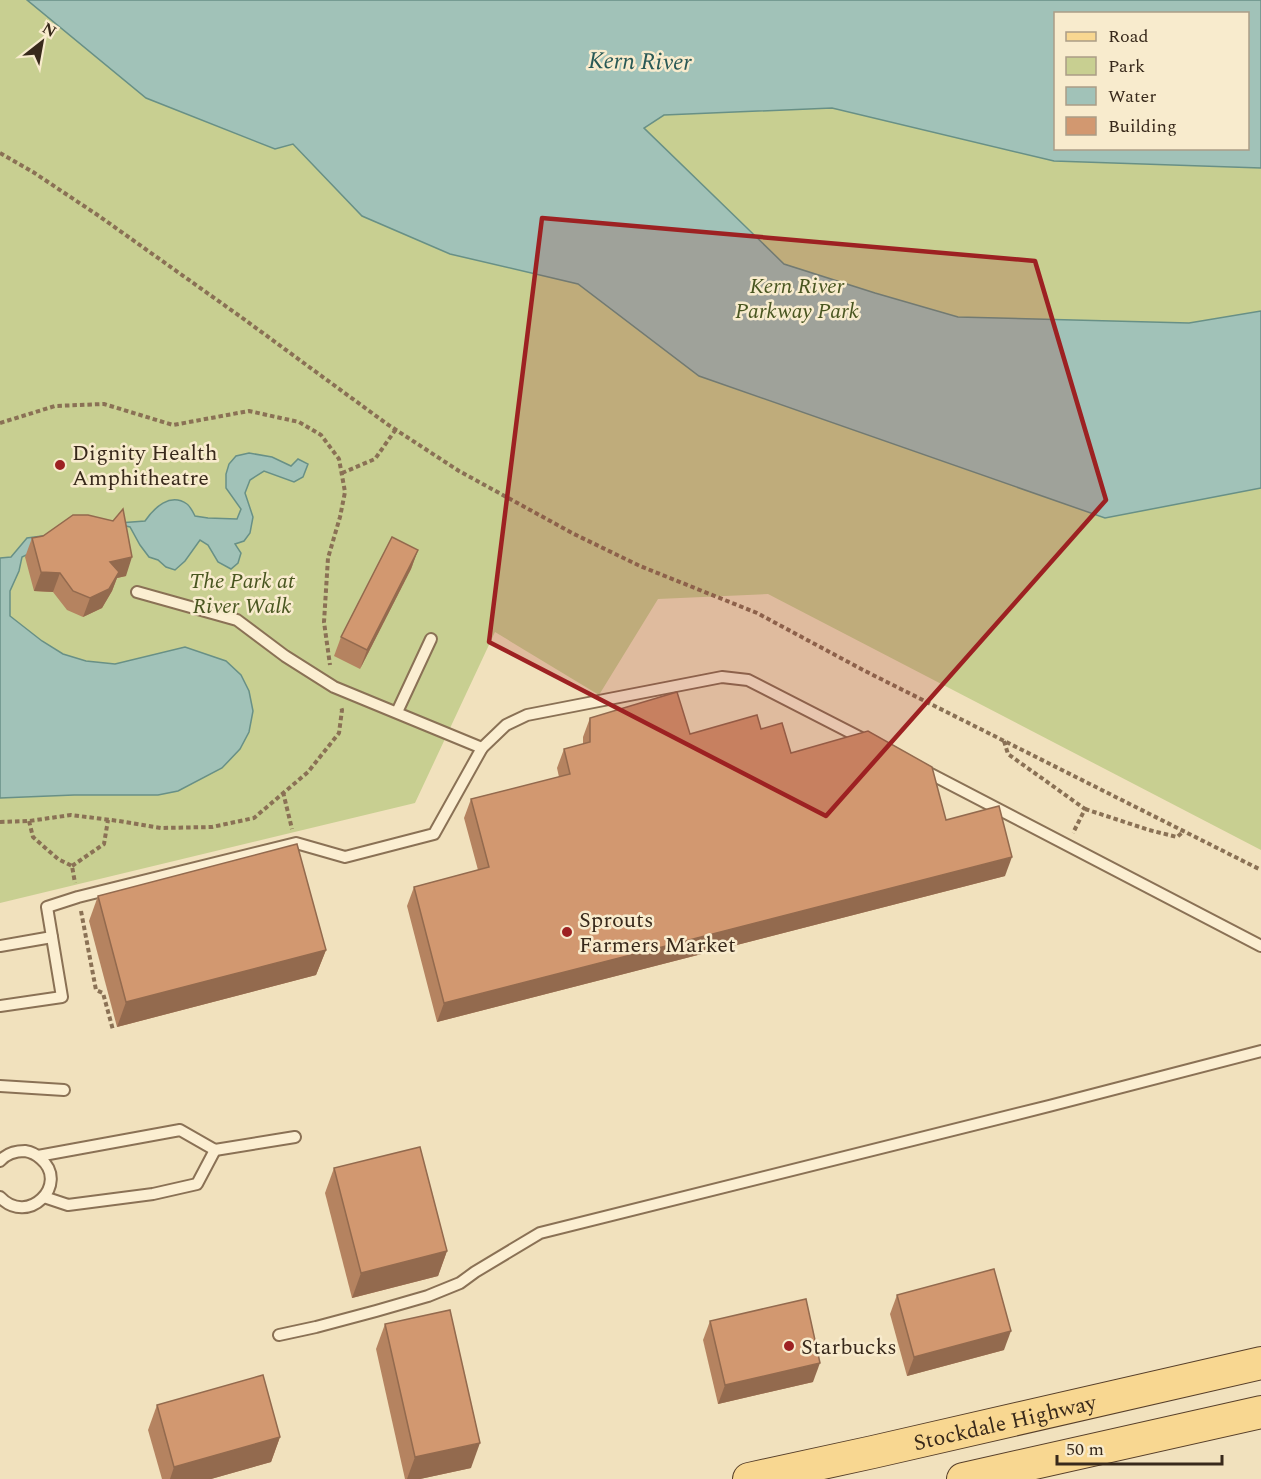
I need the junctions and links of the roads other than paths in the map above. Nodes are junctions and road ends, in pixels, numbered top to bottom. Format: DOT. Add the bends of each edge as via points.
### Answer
graph roads {
  1 [pos="136,592"];
  2 [pos="431,639"];
  3 [pos="397,712"];
  4 [pos="876,746"];
  5 [pos="482,748"];
  6 [pos="918,768"];
  7 [pos="52,937"];
  8 [pos="0,946"];
  9 [pos="1261,946"];
  10 [pos="0,1006"];
  11 [pos="1261,1050"];
  12 [pos="0,1086"];
  13 [pos="64,1090"];
  14 [pos="295,1137"];
  15 [pos="215,1150"];
  16 [pos="38,1155"];
  17 [pos="2,1157"];
  18 [pos="44,1197"];
  19 [pos="0,1199"];
  20 [pos="279,1335"];
  21 [pos="1261,1363"];
  22 [pos="1261,1412"];
  23 [pos="873,1452"];
  24 [pos="749,1479"];
  25 [pos="855,1479"];
  26 [pos="963,1479"];
  1 -- 3 [label="lane" via="237,620 334,687"];
  2 -- 3 [label="lane"];
  3 -- 5 [label="lane"];
  4 -- 5 [label="lane" via="748,680 722,677 527,715 507,724"];
  5 -- 7 [label="lane" via="435,834 345,857 296,843 78,897 47,907"];
  6 -- 9 [label="lane"];
  7 -- 8 [label="lane"];
  7 -- 10 [label="lane" via="62,997"];
  11 -- 20 [label="lane" via="540,1233 460,1283 428,1296"];
  12 -- 13 [label="lane"];
  14 -- 15 [label="lane"];
  15 -- 16 [label="lane" via="180,1130"];
  15 -- 18 [label="lane" via="197,1184 68,1205"];
  16 -- 17 [label="lane" via="20,1151"];
  16 -- 18 [label="lane" via="51,1179"];
  18 -- 19 [label="lane" via="18,1208"];
  21 -- 23 [label="main road, Stockdale Highway"];
  22 -- 26 [label="main road, Stockdale Highway"];
  23 -- 24 [label="main road, Stockdale Highway"];
  23 -- 25 [label="main road" via="869,1469"];
}
